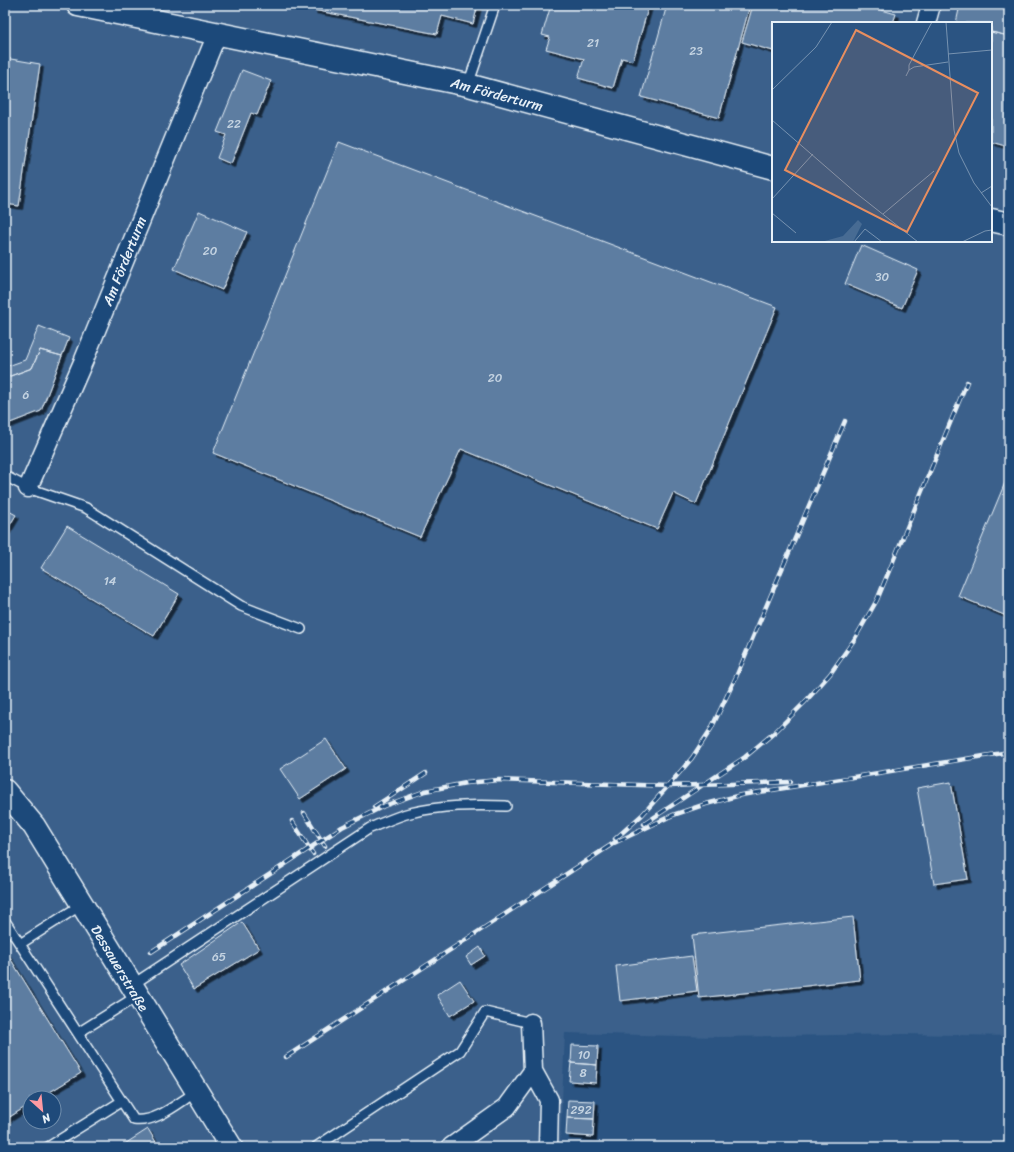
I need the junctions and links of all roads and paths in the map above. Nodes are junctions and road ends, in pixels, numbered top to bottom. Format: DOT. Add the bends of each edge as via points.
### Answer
graph roads {
  1 [pos="78,5"];
  2 [pos="495,5"];
  3 [pos="931,5"];
  4 [pos="926,22"];
  5 [pos="217,34"];
  6 [pos="468,85"];
  7 [pos="772,168"];
  8 [pos="992,220"];
  9 [pos="1009,224"];
  10 [pos="5,476"];
  11 [pos="28,488"];
  12 [pos="301,629"];
  13 [pos="5,791"];
  14 [pos="506,806"];
  15 [pos="82,905"];
  16 [pos="5,921"];
  17 [pos="20,944"];
  18 [pos="134,991"];
  19 [pos="531,1023"];
  20 [pos="78,1033"];
  21 [pos="533,1071"];
  22 [pos="196,1092"];
  23 [pos="122,1101"];
  24 [pos="48,1147"];
  25 [pos="231,1147"];
  26 [pos="316,1147"];
  27 [pos="451,1147"];
  28 [pos="548,1147"];
  1 -- 5 [label="street, Am Förderturm"];
  2 -- 6 [label="lane"];
  3 -- 4 [label="street"];
  5 -- 6 [label="street, Am Förderturm"];
  5 -- 11 [label="street, Am Förderturm" via="83,362"];
  6 -- 7 [label="street, Am Förderturm"];
  8 -- 9 [label="street"];
  10 -- 11 [label="lane"];
  11 -- 12 [label="lane" via="86,508 241,606"];
  13 -- 15 [label="street, Dessauerstraße" via="34,826"];
  14 -- 18 [label="lane" via="439,808 410,813 370,828"];
  15 -- 17 [label="lane"];
  15 -- 18 [label="street, Dessauerstraße"];
  16 -- 17 [label="lane"];
  17 -- 20 [label="lane"];
  18 -- 20 [label="lane"];
  18 -- 22 [label="street, Dessauerstraße"];
  19 -- 21 [label="street"];
  19 -- 26 [label="lane" via="485,1012 460,1051"];
  20 -- 23 [label="lane"];
  21 -- 27 [label="street" via="507,1107"];
  21 -- 28 [label="street" via="549,1100"];
  22 -- 23 [label="lane" via="155,1117 143,1121 134,1120"];
  22 -- 25 [label="street, Dessauerstraße"];
  23 -- 24 [label="lane"];
}
